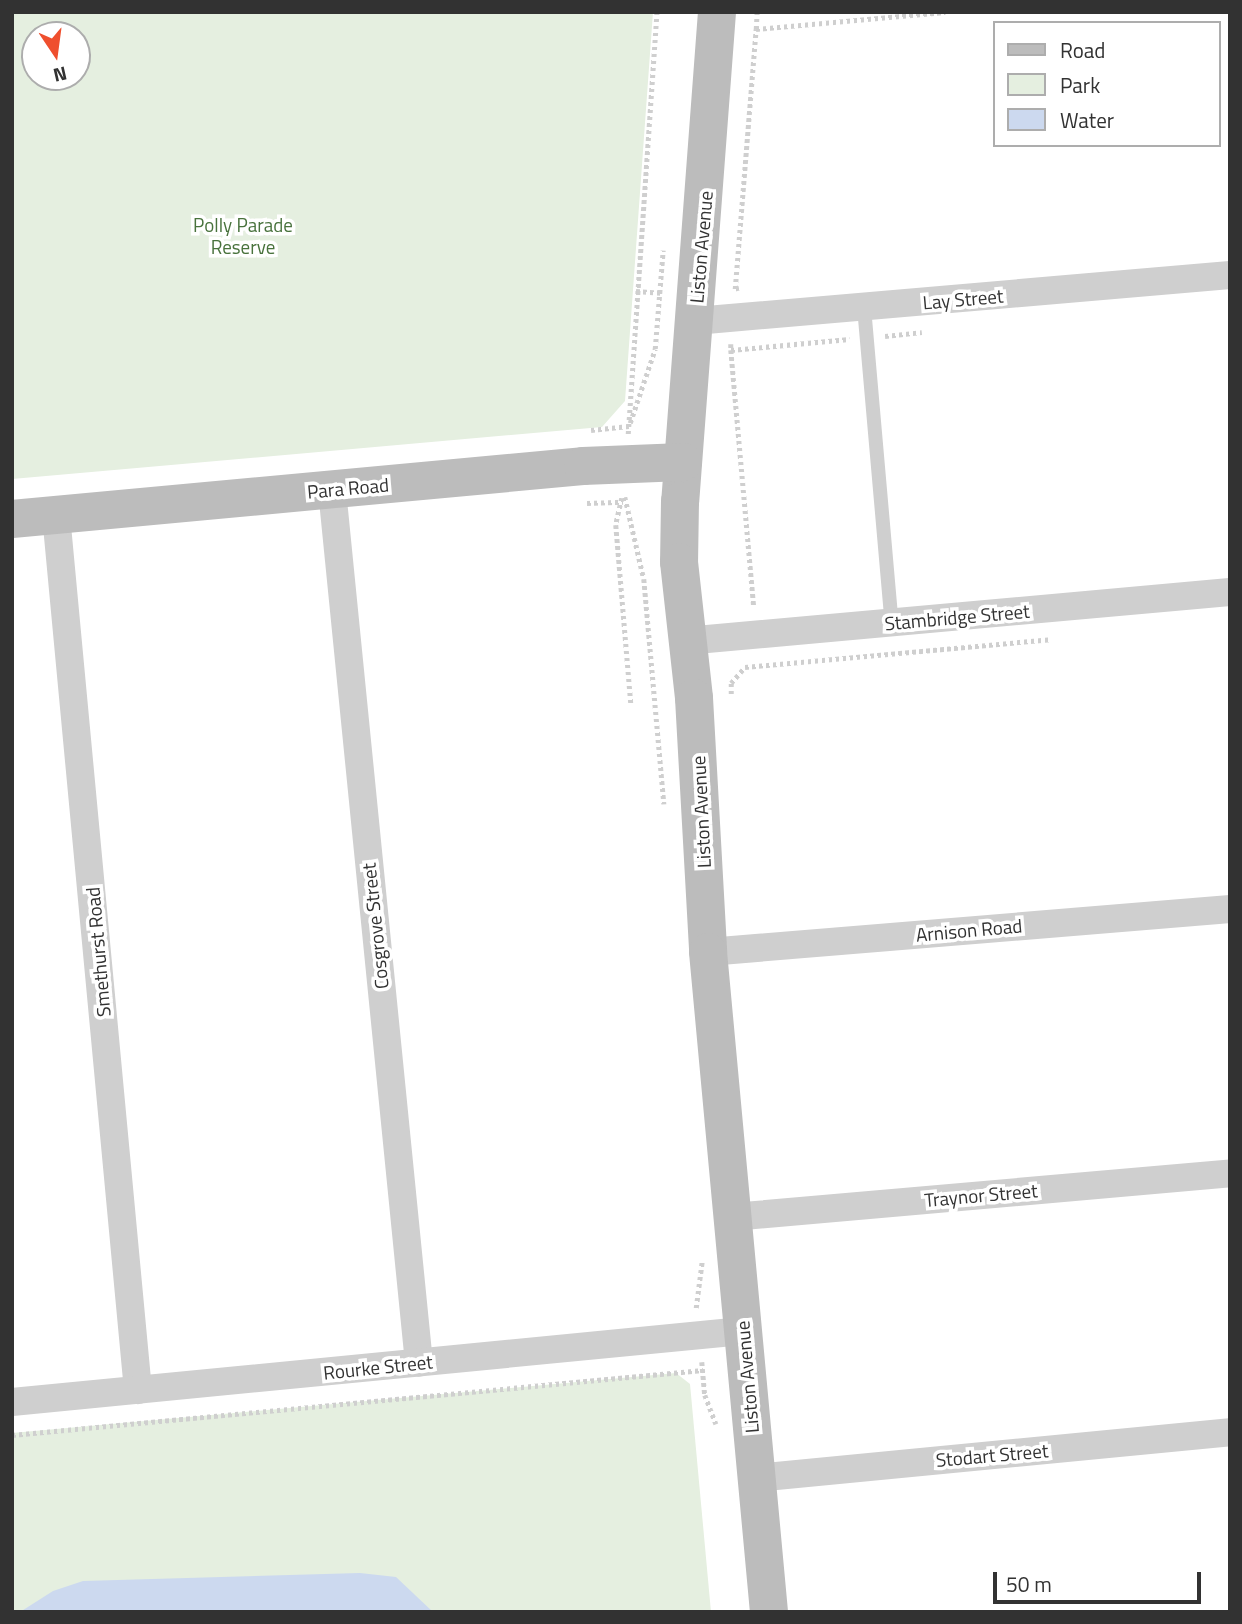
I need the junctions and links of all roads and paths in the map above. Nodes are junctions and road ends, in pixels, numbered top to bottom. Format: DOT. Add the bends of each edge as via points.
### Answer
graph roads {
  1 [pos="657,12"];
  2 [pos="717,12"];
  3 [pos="757,12"];
  4 [pos="945,12"];
  5 [pos="756,29"];
  6 [pos="664,240"];
  7 [pos="1230,275"];
  8 [pos="749,287"];
  9 [pos="864,307"];
  10 [pos="695,321"];
  11 [pos="731,350"];
  12 [pos="629,426"];
  13 [pos="578,431"];
  14 [pos="683,462"];
  15 [pos="332,490"];
  16 [pos="624,493"];
  17 [pos="624,502"];
  18 [pos="587,503"];
  19 [pos="57,515"];
  20 [pos="12,519"];
  21 [pos="1230,592"];
  22 [pos="754,607"];
  23 [pos="892,624"];
  24 [pos="1064,638"];
  25 [pos="685,640"];
  26 [pos="731,694"];
  27 [pos="631,705"];
  28 [pos="1230,909"];
  29 [pos="708,952"];
  30 [pos="1230,1173"];
  31 [pos="732,1217"];
  32 [pos="743,1331"];
  33 [pos="419,1363"];
  34 [pos="703,1370"];
  35 [pos="138,1390"];
  36 [pos="12,1402"];
  37 [pos="1230,1432"];
  38 [pos="12,1435"];
  39 [pos="755,1478"];
  40 [pos="769,1612"];
  1 -- 12 [label="path"];
  2 -- 10 [label="street, Liston Avenue"];
  3 -- 5 [label="path"];
  4 -- 5 [label="path"];
  5 -- 8 [label="path" via="735,289"];
  6 -- 12 [label="path" via="655,349"];
  7 -- 9 [label="street, Lay Street"];
  9 -- 10 [label="street, Lay Street"];
  9 -- 23 [label="lane"];
  10 -- 14 [label="street, Liston Avenue"];
  11 -- 22 [label="path"];
  12 -- 13 [label="path"];
  14 -- 15 [label="street, Para Road" via="583,466"];
  14 -- 25 [label="street, Liston Avenue" via="679,528"];
  15 -- 19 [label="street, Para Road"];
  15 -- 33 [label="street, Cosgrove Street"];
  16 -- 17 [label="path"];
  17 -- 18 [label="path"];
  17 -- 27 [label="path" via="616,525"];
  19 -- 20 [label="street, Para Road"];
  19 -- 35 [label="street, Smethurst Road"];
  21 -- 23 [label="street, Stambridge Street"];
  23 -- 25 [label="street, Stambridge Street"];
  24 -- 26 [label="path" via="745,667 731,682"];
  25 -- 29 [label="street, Liston Avenue" via="694,698"];
  28 -- 29 [label="street, Arnison Road"];
  29 -- 31 [label="street, Liston Avenue"];
  30 -- 31 [label="street, Traynor Street"];
  31 -- 32 [label="street, Liston Avenue"];
  32 -- 33 [label="street, Rourke Street"];
  32 -- 39 [label="street, Liston Avenue"];
  33 -- 35 [label="street, Rourke Street"];
  34 -- 38 [label="path"];
  35 -- 36 [label="street, Rourke Street"];
  37 -- 39 [label="street, Stodart Street"];
  39 -- 40 [label="street, Liston Avenue"];
}
